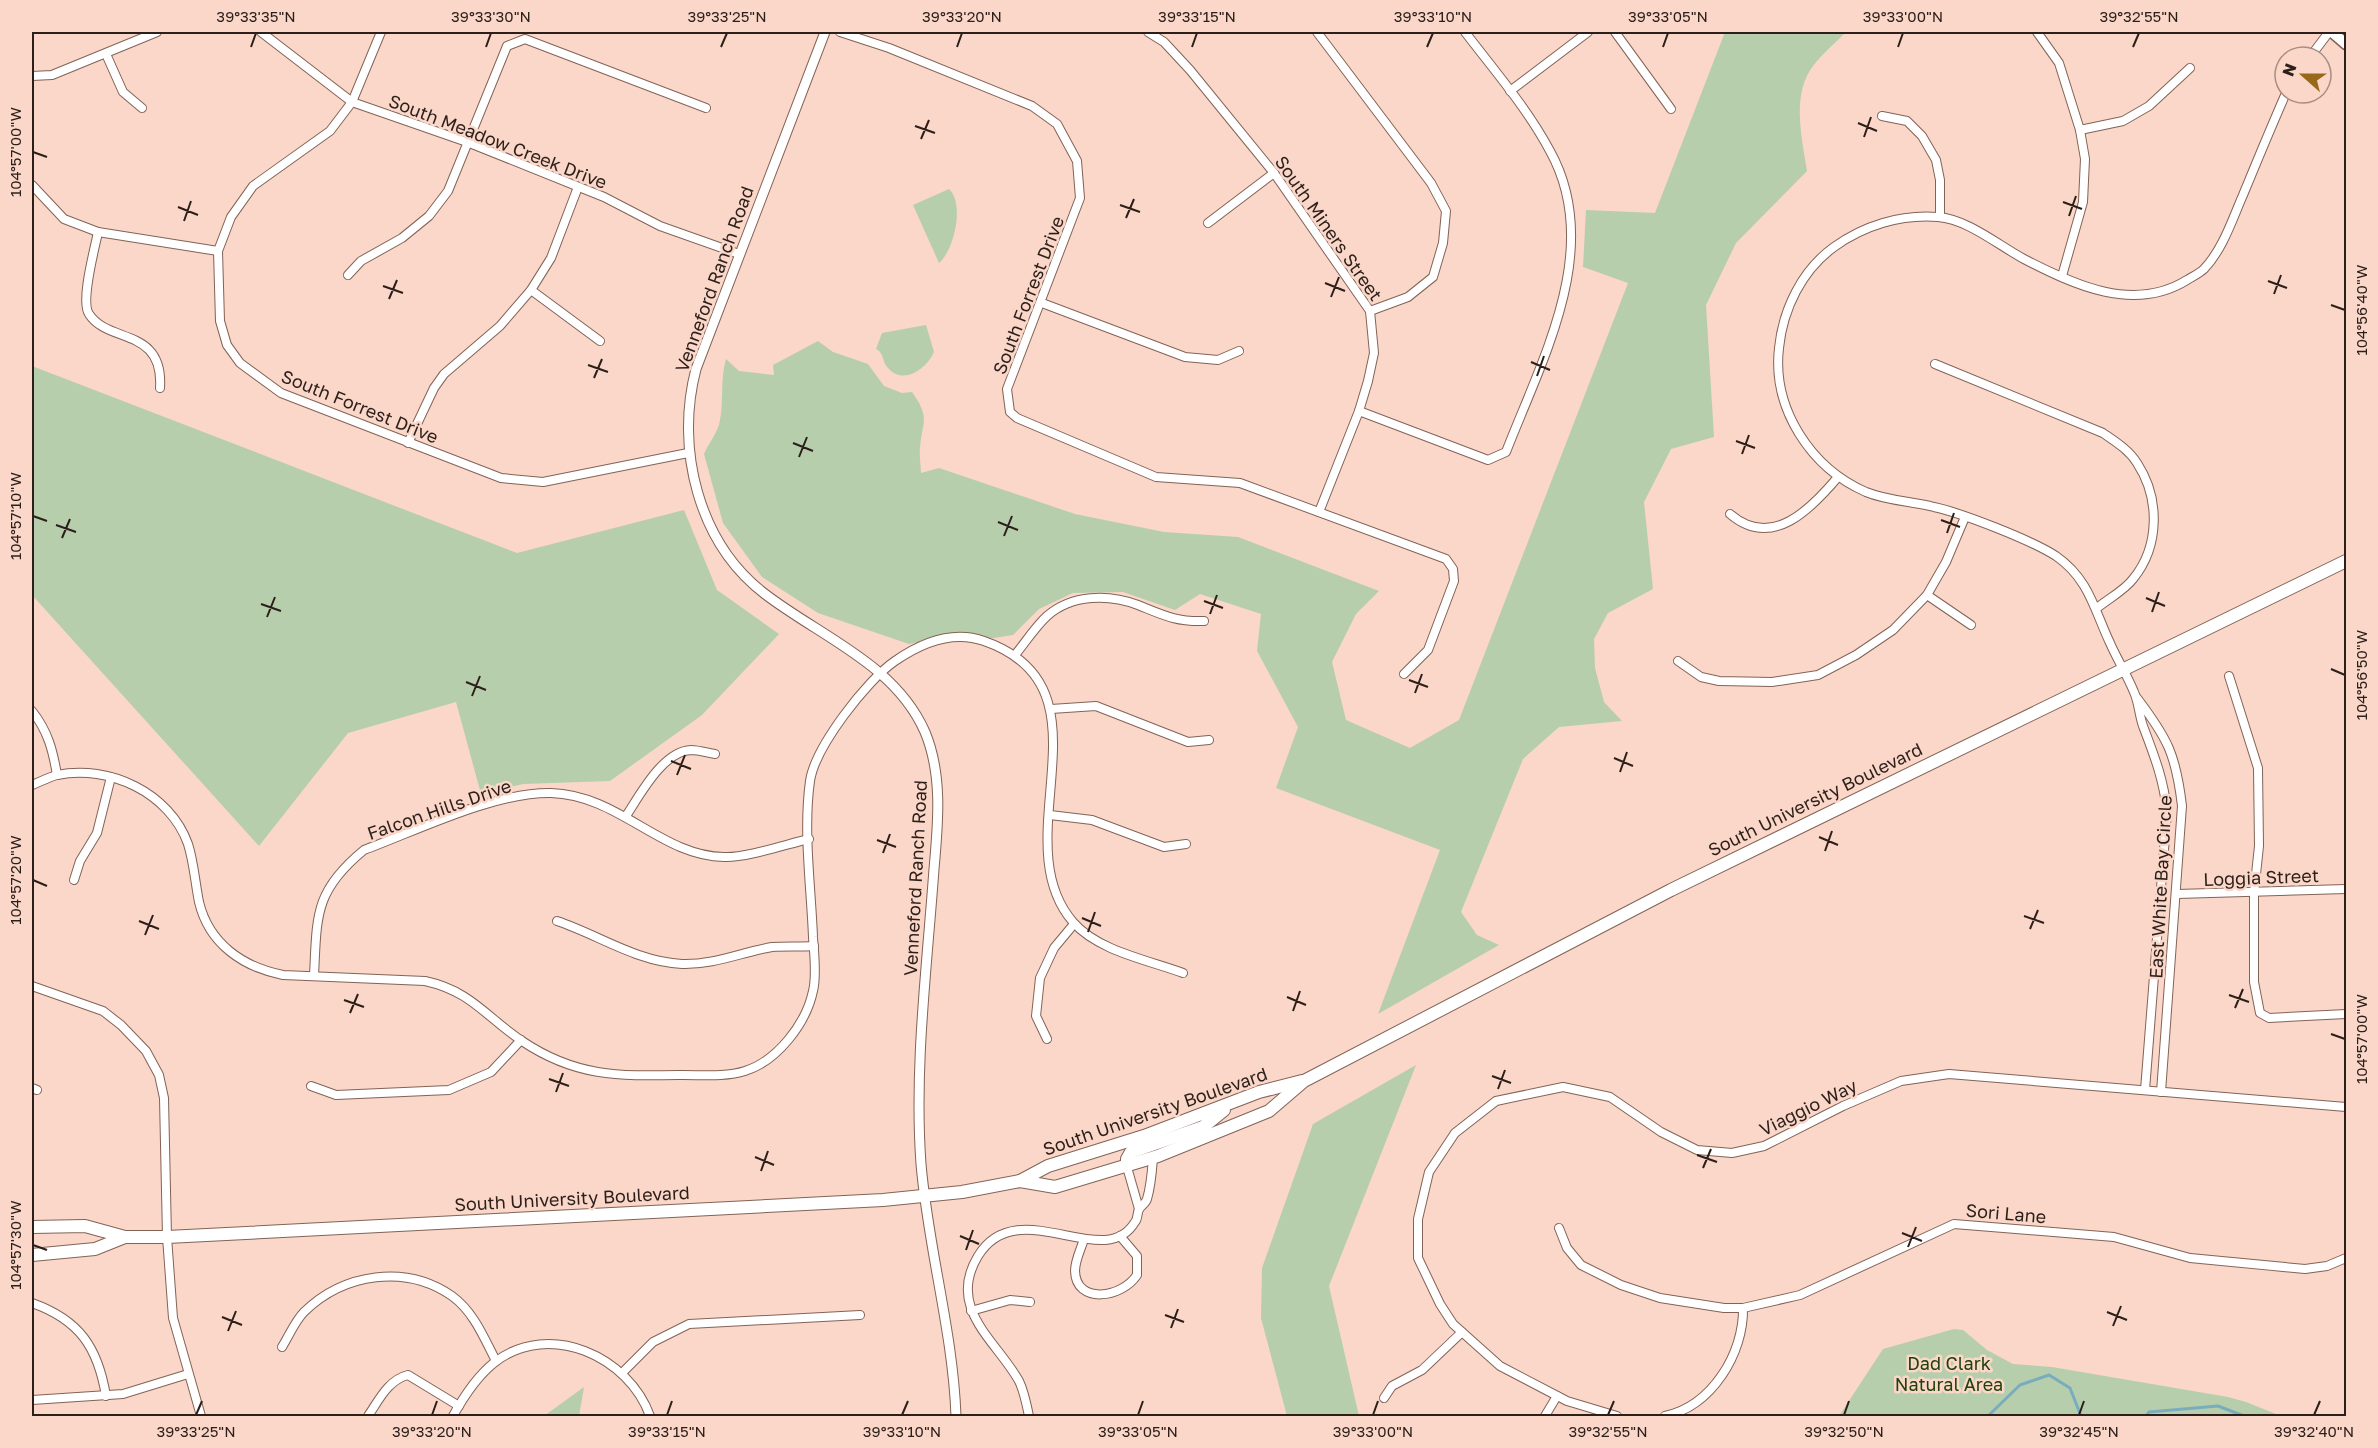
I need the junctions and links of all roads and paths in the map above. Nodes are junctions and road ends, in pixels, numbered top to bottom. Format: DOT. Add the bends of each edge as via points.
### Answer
graph roads {
  1 [pos="157,32"];
  2 [pos="261,32"];
  3 [pos="381,32"];
  4 [pos="825,32"];
  5 [pos="840,32"];
  6 [pos="1148,32"];
  7 [pos="1317,32"];
  8 [pos="1465,32"];
  9 [pos="1588,32"];
  10 [pos="1615,32"];
  11 [pos="2037,32"];
  12 [pos="2331,32"];
  13 [pos="2346,44"];
  14 [pos="2320,45"];
  15 [pos="106,54"];
  16 [pos="2190,68"];
  17 [pos="32,76"];
  18 [pos="1510,91"];
  19 [pos="352,102"];
  20 [pos="2281,105"];
  21 [pos="142,108"];
  22 [pos="706,108"];
  23 [pos="1671,109"];
  24 [pos="1882,116"];
  25 [pos="2080,130"];
  26 [pos="466,142"];
  27 [pos="1274,173"];
  28 [pos="32,185"];
  29 [pos="578,187"];
  30 [pos="1940,216"];
  31 [pos="1208,222"];
  32 [pos="98,232"];
  33 [pos="218,250"];
  34 [pos="739,254"];
  35 [pos="348,275"];
  36 [pos="2062,276"];
  37 [pos="531,290"];
  38 [pos="1041,303"];
  39 [pos="1370,311"];
  40 [pos="600,340"];
  41 [pos="1239,351"];
  42 [pos="1935,364"];
  43 [pos="160,388"];
  44 [pos="1359,411"];
  45 [pos="408,443"];
  46 [pos="688,453"];
  47 [pos="1838,477"];
  48 [pos="1319,512"];
  49 [pos="1730,514"];
  50 [pos="1965,517"];
  51 [pos="2346,561"];
  52 [pos="1927,595"];
  53 [pos="2097,608"];
  54 [pos="1204,621"];
  55 [pos="1971,625"];
  56 [pos="1015,655"];
  57 [pos="1678,661"];
  58 [pos="2123,670"];
  59 [pos="879,672"];
  60 [pos="1404,674"];
  61 [pos="2229,676"];
  62 [pos="2136,696"];
  63 [pos="1051,709"];
  64 [pos="32,711"];
  65 [pos="1209,740"];
  66 [pos="715,754"];
  67 [pos="57,775"];
  68 [pos="111,777"];
  69 [pos="32,785"];
  70 [pos="1050,815"];
  71 [pos="626,816"];
  72 [pos="809,839"];
  73 [pos="1186,844"];
  74 [pos="74,880"];
  75 [pos="2346,889"];
  76 [pos="2254,893"];
  77 [pos="2177,894"];
  78 [pos="557,921"];
  79 [pos="1074,924"];
  80 [pos="814,946"];
  81 [pos="1183,973"];
  82 [pos="314,976"];
  83 [pos="32,986"];
  84 [pos="2346,1014"];
  85 [pos="1047,1039"];
  86 [pos="520,1040"];
  87 [pos="1304,1081"];
  88 [pos="311,1086"];
  89 [pos="2145,1090"];
  90 [pos="2161,1092"];
  91 [pos="1232,1104"];
  92 [pos="2346,1107"];
  93 [pos="1154,1158"];
  94 [pos="1127,1167"];
  95 [pos="1020,1181"];
  96 [pos="926,1196"];
  97 [pos="1139,1209"];
  98 [pos="32,1227"];
  99 [pos="1559,1228"];
  100 [pos="1120,1236"];
  101 [pos="125,1237"];
  102 [pos="167,1237"];
  103 [pos="1084,1239"];
  104 [pos="32,1255"];
  105 [pos="2346,1258"];
  106 [pos="1030,1302"];
  107 [pos="32,1304"];
  108 [pos="1743,1308"];
  109 [pos="971,1311"];
  110 [pos="860,1315"];
  111 [pos="1462,1332"];
  112 [pos="282,1347"];
  113 [pos="496,1361"];
  114 [pos="622,1373"];
  115 [pos="188,1374"];
  116 [pos="106,1396"];
  117 [pos="1557,1396"];
  118 [pos="1384,1398"];
  119 [pos="32,1400"];
  120 [pos="459,1406"];
  121 [pos="201,1416"];
  122 [pos="368,1416"];
  123 [pos="453,1416"];
  124 [pos="650,1416"];
  125 [pos="956,1416"];
  126 [pos="1029,1416"];
  127 [pos="1545,1416"];
  128 [pos="1617,1416"];
  129 [pos="1665,1416"];
  1 -- 15 [label="street"];
  2 -- 19 [label="street, South Meadow Creek Drive"];
  3 -- 19 [label="street, South Forrest Drive"];
  4 -- 34 [label="street, Venneford Ranch Road"];
  5 -- 38 [label="street, South Forrest Drive" via="1032,106 1057,124 1077,161 1080,198"];
  6 -- 27 [label="street, South Miners Street" via="1164,42 1190,70"];
  7 -- 39 [label="street" via="1431,183 1446,211 1443,243 1433,277 1408,297"];
  8 -- 18 [label="street"];
  9 -- 18 [label="street"];
  10 -- 23 [label="street"];
  11 -- 25 [label="street" via="2059,63"];
  12 -- 13 [label="main road"];
  12 -- 14 [label="street"];
  15 -- 17 [label="street" via="52,75"];
  15 -- 21 [label="street" via="123,92"];
  16 -- 25 [label="street" via="2149,106 2132,116"];
  18 -- 44 [label="street" via="1551,152 1566,193 1572,241 1566,288 1506,452 1488,460"];
  19 -- 26 [label="street, South Meadow Creek Drive"];
  19 -- 33 [label="street, South Forrest Drive" via="330,131 253,186 231,217"];
  20 -- 36 [label="street" via="2226,236 2204,270 2172,289 2142,297 2112,295"];
  22 -- 26 [label="street" via="525,39 507,46"];
  24 -- 30 [label="street" via="1907,121 1922,136 1936,160"];
  25 -- 36 [label="street" via="2085,159 2083,202"];
  26 -- 29 [label="street, South Meadow Creek Drive"];
  26 -- 35 [label="street" via="448,191 429,216 402,238 361,261"];
  27 -- 31 [label="street"];
  27 -- 39 [label="street, South Miners Street"];
  28 -- 32 [label="street" via="63,219"];
  29 -- 34 [label="street, South Meadow Creek Drive" via="660,226"];
  29 -- 37 [label="street" via="551,258"];
  30 -- 36 [label="street" via="1983,233"];
  30 -- 47 [label="street" via="1894,220 1852,234 1809,271 1787,313 1778,351 1778,372 1789,415 1811,451"];
  32 -- 33 [label="street"];
  32 -- 43 [label="street" via="85,302 88,314 149,350 161,371"];
  33 -- 45 [label="street, South Forrest Drive" via="220,321 227,345 240,363 282,393"];
  34 -- 46 [label="street, Venneford Ranch Road" via="691,390"];
  37 -- 40 [label="street"];
  37 -- 45 [label="street" via="500,326 444,374"];
  38 -- 41 [label="street" via="1185,357 1218,360"];
  38 -- 48 [label="street, South Forrest Drive" via="1007,389 1010,412 1017,418 1156,477 1240,483"];
  39 -- 44 [label="street, South Miners Street" via="1374,353"];
  42 -- 53 [label="street" via="2103,433 2138,463 2154,499 2152,542 2133,580"];
  44 -- 48 [label="street, South Miners Street"];
  45 -- 46 [label="street, South Forrest Drive" via="501,478 543,482"];
  46 -- 59 [label="street, Venneford Ranch Road" via="708,519 741,570 765,594"];
  47 -- 49 [label="street" via="1817,502 1786,524 1743,526"];
  47 -- 50 [label="street" via="1877,496 1938,507"];
  48 -- 60 [label="street, South Forrest Drive" via="1446,559 1453,569 1454,581 1428,650"];
  50 -- 52 [label="street"];
  50 -- 53 [label="street" via="2057,557 2079,577"];
  51 -- 58 [label="main road, South University Boulevard"];
  52 -- 55 [label="street"];
  52 -- 57 [label="street" via="1893,630 1818,675 1772,682 1719,681 1701,677"];
  53 -- 58 [label="street"];
  54 -- 56 [label="street" via="1182,622 1125,600 1089,597 1068,603 1047,616"];
  56 -- 59 [label="street" via="981,640 943,637 907,652"];
  56 -- 63 [label="street" via="1038,678"];
  58 -- 62 [label="street"];
  58 -- 87 [label="main road, South University Boulevard" via="1671,890"];
  59 -- 72 [label="street" via="818,757 810,780"];
  59 -- 96 [label="street, Venneford Ranch Road" via="918,718 937,778 918,1116"];
  61 -- 76 [label="street" via="2258,768 2259,846"];
  62 -- 77 [label="street, East White Bay Circle" via="2160,729 2177,765 2182,806"];
  62 -- 89 [label="street" via="2141,722 2156,753 2167,812"];
  63 -- 65 [label="street" via="1096,706 1188,741"];
  63 -- 70 [label="street" via="1054,739"];
  64 -- 67 [label="street" via="52,746"];
  66 -- 71 [label="street" via="690,750 667,760"];
  67 -- 68 [label="street"];
  67 -- 69 [label="street"];
  68 -- 74 [label="street" via="97,833"];
  68 -- 82 [label="street" via="140,788 172,815 187,842 199,903 224,947 261,971"];
  70 -- 73 [label="street" via="1092,820 1164,847"];
  70 -- 79 [label="street" via="1050,878"];
  71 -- 72 [label="street, Falcon Hills Drive" via="672,844 726,857"];
  71 -- 82 [label="street, Falcon Hills Drive" via="605,805 572,796 513,796 364,850 334,877 324,896 317,920"];
  72 -- 80 [label="street"];
  75 -- 76 [label="street, Loggia Street"];
  76 -- 77 [label="street, Loggia Street"];
  76 -- 84 [label="street" via="2254,982 2260,1013 2269,1018"];
  77 -- 90 [label="street, East White Bay Circle"];
  78 -- 80 [label="street" via="626,952 681,964 718,962 772,947"];
  79 -- 81 [label="street" via="1105,944"];
  79 -- 85 [label="street" via="1054,948 1040,978 1036,1016"];
  80 -- 86 [label="street" via="813,991 798,1026 776,1053 747,1071 725,1075 612,1076 556,1061"];
  82 -- 86 [label="street" via="441,984 470,998"];
  83 -- 102 [label="street" via="103,1011 147,1051 159,1075 164,1098"];
  86 -- 88 [label="street" via="491,1071 449,1090 336,1095"];
  87 -- 91 [label="main road, South University Boulevard" via="1259,1092"];
  87 -- 93 [label="main road, South University Boulevard" via="1269,1111"];
  89 -- 90 [label="street, Viaggio Way"];
  89 -- 111 [label="street, Viaggio Way" via="1949,1074 1901,1081 1764,1146 1732,1152 1697,1150 1661,1132 1610,1097 1590,1092 1563,1088 1496,1101 1455,1133 1429,1172 1418,1219 1418,1258 1440,1304"];
  90 -- 92 [label="street, Viaggio Way"];
  91 -- 94 [label="main road" via="1203,1127 1131,1152"];
  91 -- 95 [label="main road, South University Boulevard" via="1048,1166"];
  93 -- 94 [label="main road, South University Boulevard"];
  93 -- 97 [label="street" via="1147,1201"];
  94 -- 95 [label="main road, South University Boulevard" via="1055,1187"];
  94 -- 97 [label="street"];
  95 -- 96 [label="main road, South University Boulevard"];
  96 -- 102 [label="main road, South University Boulevard"];
  96 -- 125 [label="street, Venneford Ranch Road"];
  97 -- 100 [label="street" via="1135,1223"];
  98 -- 101 [label="main road, South University Boulevard" via="84,1226"];
  99 -- 108 [label="street, Sori Lane" via="1567,1248 1581,1265 1621,1285 1660,1298"];
  100 -- 103 [label="street" via="1097,1241"];
  100 -- 103 [label="street" via="1137,1256 1137,1275 1123,1290 1105,1294 1086,1290 1075,1273"];
  101 -- 102 [label="main road, South University Boulevard"];
  101 -- 104 [label="main road, South University Boulevard" via="95,1249"];
  102 -- 115 [label="street" via="173,1318"];
  103 -- 109 [label="street" via="1025,1228 994,1239 978,1256 972,1272"];
  105 -- 108 [label="street, Sori Lane" via="2305,1269 2190,1258 2114,1237 1954,1224 1800,1295"];
  106 -- 109 [label="street" via="1010,1300"];
  107 -- 116 [label="street" via="67,1320 83,1336 94,1351"];
  108 -- 129 [label="street" via="1743,1329 1732,1360 1709,1390 1676,1414"];
  109 -- 126 [label="street" via="980,1330 1020,1383"];
  110 -- 114 [label="street" via="689,1324 653,1342"];
  111 -- 117 [label="street, Viaggio Way" via="1500,1366"];
  111 -- 118 [label="street" via="1422,1370 1392,1386"];
  112 -- 113 [label="street" via="303,1313 322,1299 345,1283 383,1275 415,1279 452,1297 474,1320"];
  113 -- 114 [label="street" via="526,1347 560,1344 591,1353"];
  113 -- 120 [label="street"];
  114 -- 124 [label="street" via="637,1390"];
  115 -- 116 [label="street"];
  115 -- 121 [label="street"];
  116 -- 119 [label="street"];
  117 -- 127 [label="street"];
  117 -- 128 [label="street, Viaggio Way"];
  120 -- 122 [label="street" via="408,1375 391,1383"];
  120 -- 123 [label="street"];
}
